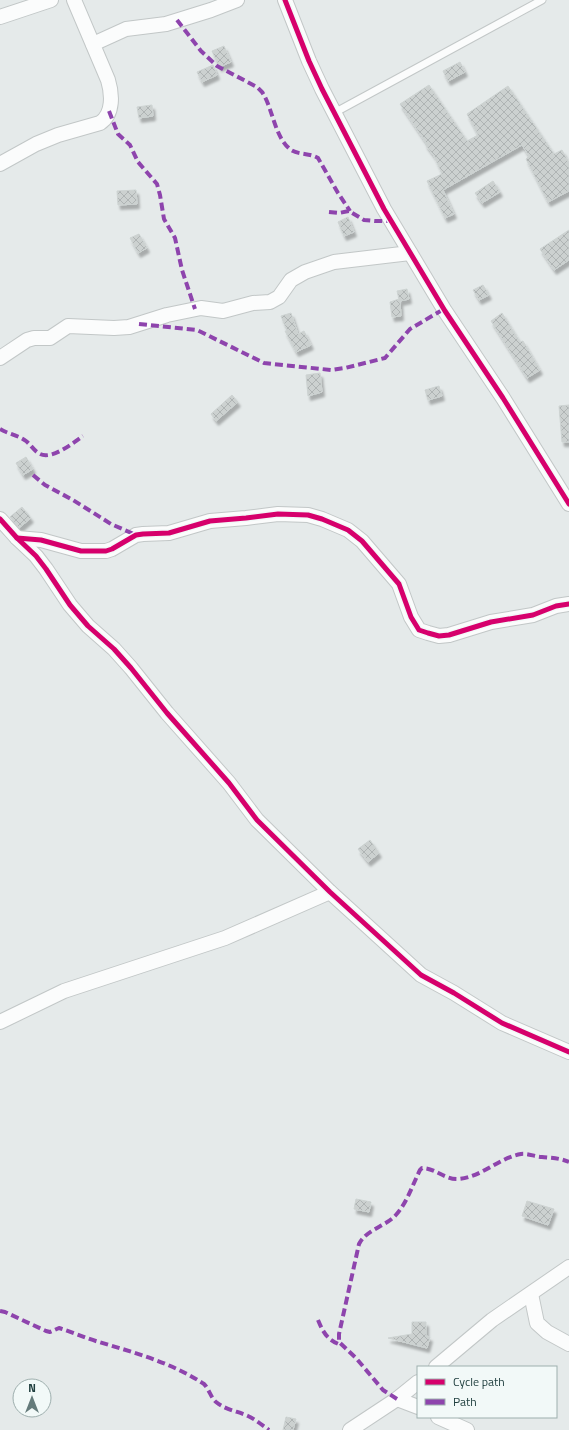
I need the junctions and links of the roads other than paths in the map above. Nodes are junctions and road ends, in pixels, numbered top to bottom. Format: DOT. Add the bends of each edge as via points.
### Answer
graph roads {
  1 [pos="51,0"];
  2 [pos="74,0"];
  3 [pos="237,0"];
  4 [pos="285,0"];
  5 [pos="542,0"];
  6 [pos="0,17"];
  7 [pos="93,44"];
  8 [pos="334,113"];
  9 [pos="0,164"];
  10 [pos="410,253"];
  11 [pos="0,358"];
  12 [pos="569,504"];
  13 [pos="0,519"];
  14 [pos="17,538"];
  15 [pos="569,604"];
  16 [pos="330,892"];
  17 [pos="0,1022"];
  18 [pos="569,1052"];
  19 [pos="569,1267"];
  20 [pos="531,1294"];
  21 [pos="569,1344"];
  22 [pos="437,1366"];
  23 [pos="417,1383"];
  24 [pos="397,1399"];
  25 [pos="417,1407"];
  26 [pos="440,1418"];
  27 [pos="350,1430"];
  28 [pos="466,1430"];
  1 -- 6 [label="street"];
  2 -- 7 [label="street"];
  3 -- 7 [label="street" via="166,24 126,29"];
  4 -- 8 [label="street" via="309,61"];
  5 -- 8 [label="lane"];
  7 -- 9 [label="street" via="110,87 109,111 104,119 100,123 42,142"];
  8 -- 10 [label="street"];
  10 -- 11 [label="street" via="334,262 295,277 279,297 270,302 253,303 222,311 201,308 129,327 68,326 50,338 27,340"];
  10 -- 12 [label="street"];
  13 -- 14 [label="street"];
  14 -- 15 [label="street" via="41,540 81,551 106,551 136,535 169,533 210,521 278,514 308,514 348,530 362,541 399,584 411,617 419,630 439,636 449,635 491,622 533,615"];
  14 -- 16 [label="street" via="36,556 88,626 131,668 229,783 257,820"];
  16 -- 17 [label="street" via="225,938 55,994"];
  16 -- 18 [label="street" via="421,975 502,1023"];
  19 -- 20 [label="street"];
  20 -- 21 [label="street" via="537,1323 547,1332"];
  20 -- 22 [label="street" via="492,1320"];
  23 -- 24 [label="street"];
  24 -- 25 [label="street"];
  24 -- 27 [label="street"];
  26 -- 28 [label="street"];
}
